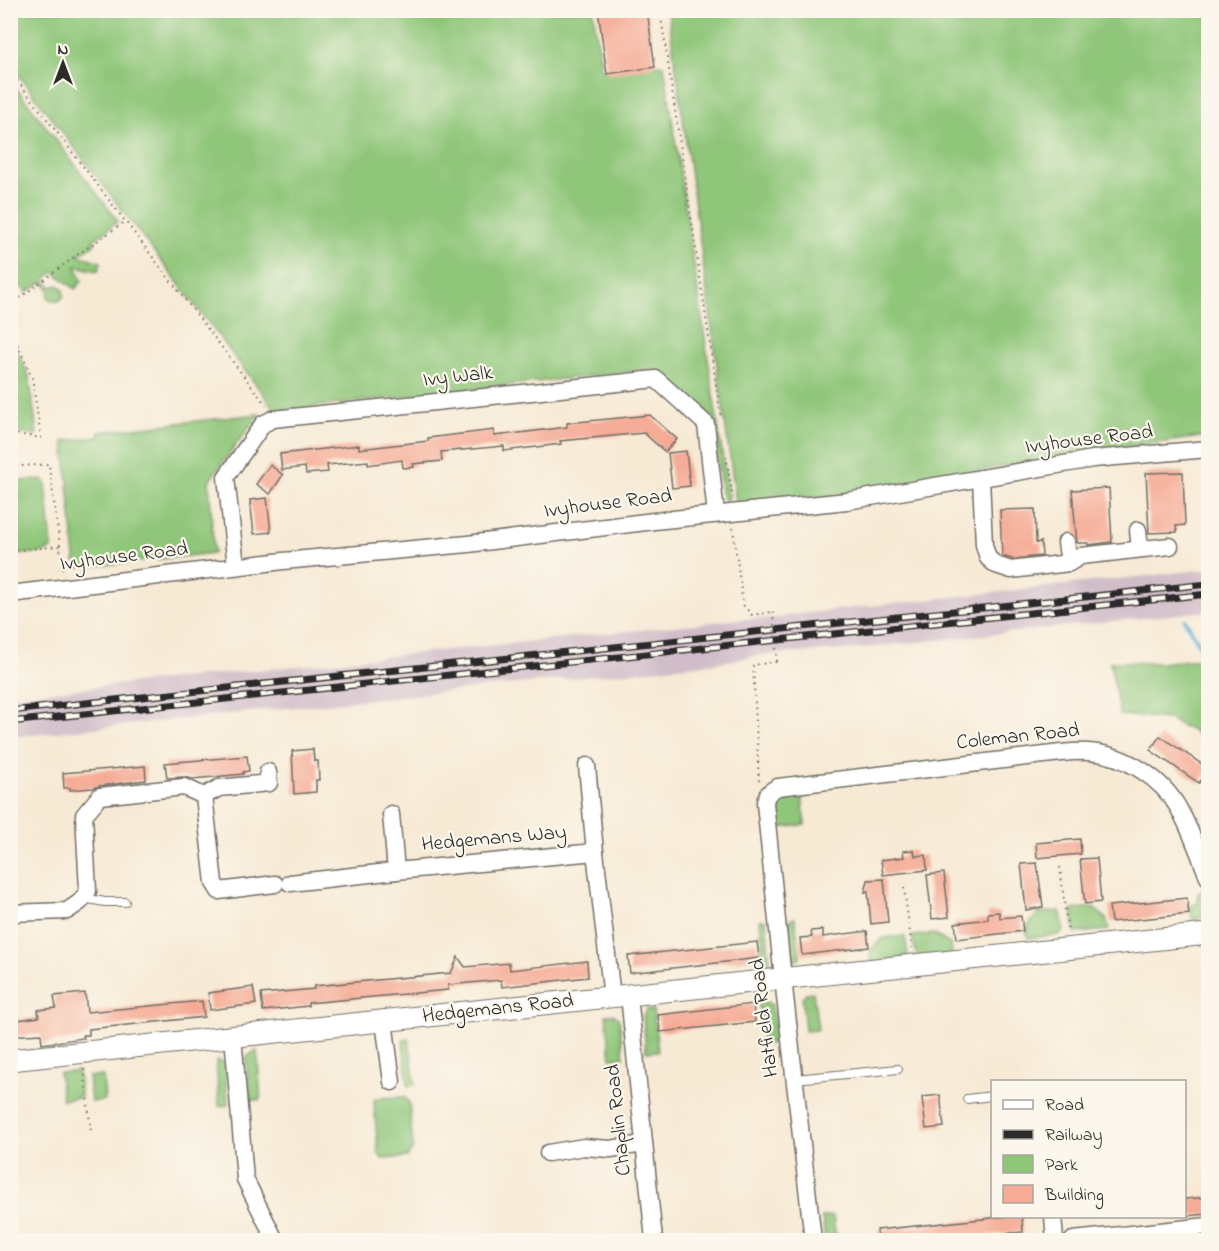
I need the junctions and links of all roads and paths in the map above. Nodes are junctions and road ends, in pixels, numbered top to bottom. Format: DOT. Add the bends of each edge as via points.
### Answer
graph roads {
  1 [pos="660,10"];
  2 [pos="10,71"];
  3 [pos="126,221"];
  4 [pos="10,305"];
  5 [pos="10,328"];
  6 [pos="273,419"];
  7 [pos="721,419"];
  8 [pos="10,434"];
  9 [pos="1209,449"];
  10 [pos="726,454"];
  11 [pos="10,467"];
  12 [pos="981,478"];
  13 [pos="728,513"];
  14 [pos="1138,530"];
  15 [pos="1066,542"];
  16 [pos="60,546"];
  17 [pos="1170,546"];
  18 [pos="1140,549"];
  19 [pos="10,551"];
  20 [pos="1069,563"];
  21 [pos="236,566"];
  22 [pos="66,586"];
  23 [pos="10,594"];
  24 [pos="587,766"];
  25 [pos="268,772"];
  26 [pos="770,791"];
  27 [pos="204,796"];
  28 [pos="391,814"];
  29 [pos="595,852"];
  30 [pos="1060,867"];
  31 [pos="396,871"];
  32 [pos="1209,877"];
  33 [pos="904,888"];
  34 [pos="83,898"];
  35 [pos="125,902"];
  36 [pos="10,913"];
  37 [pos="1209,934"];
  38 [pos="1070,950"];
  39 [pos="914,966"];
  40 [pos="783,979"];
  41 [pos="621,996"];
  42 [pos="384,1022"];
  43 [pos="233,1036"];
  44 [pos="83,1053"];
  45 [pos="10,1060"];
  46 [pos="898,1070"];
  47 [pos="795,1079"];
  48 [pos="392,1082"];
  49 [pos="991,1096"];
  50 [pos="967,1099"];
  51 [pos="91,1132"];
  52 [pos="644,1144"];
  53 [pos="548,1153"];
  54 [pos="1053,1218"];
  55 [pos="1209,1226"];
  56 [pos="275,1240"];
  57 [pos="654,1240"];
  58 [pos="813,1240"];
  59 [pos="1055,1240"];
  60 [pos="1073,1240"];
  1 -- 7 [label="path"];
  2 -- 3 [label="path"];
  3 -- 4 [label="path"];
  3 -- 6 [label="path"];
  5 -- 8 [label="path" via="32,377 41,438"];
  6 -- 13 [label="street, Ivy Walk" via="656,379 706,423"];
  6 -- 21 [label="street" via="263,424 226,477"];
  9 -- 12 [label="street, Ivyhouse Road" via="1093,459"];
  10 -- 13 [label="path"];
  11 -- 16 [label="path" via="49,464"];
  12 -- 13 [label="street, Ivyhouse Road" via="847,501"];
  12 -- 20 [label="street" via="988,558 1011,570"];
  13 -- 21 [label="street, Ivyhouse Road"];
  13 -- 26 [label="path, bridge" via="743,604 752,615 773,612 777,662 753,665 758,780"];
  14 -- 18 [label="street"];
  15 -- 20 [label="street"];
  16 -- 19 [label="path"];
  16 -- 22 [label="path"];
  17 -- 18 [label="street"];
  18 -- 20 [label="street" via="1081,556"];
  21 -- 22 [label="street, Ivyhouse Road"];
  22 -- 23 [label="street, Ivyhouse Road"];
  24 -- 29 [label="street, Hedgemans Way"];
  25 -- 27 [label="street" via="269,783 219,788"];
  26 -- 32 [label="street, Coleman Road" via="778,787 1090,752 1132,765 1158,784 1178,807"];
  26 -- 40 [label="street, Hatfield Road" via="765,803"];
  27 -- 31 [label="street, Hedgemans Way" via="214,884 219,891"];
  27 -- 34 [label="street" via="184,788 100,796 84,816 88,891"];
  28 -- 31 [label="street, Hedgemans Way"];
  29 -- 31 [label="street, Hedgemans Way"];
  29 -- 41 [label="street, Hedgemans Way"];
  30 -- 38 [label="path"];
  33 -- 39 [label="path"];
  34 -- 35 [label="lane"];
  34 -- 36 [label="street" via="67,911"];
  37 -- 38 [label="street, Hedgemans Road"];
  38 -- 39 [label="street, Hedgemans Road"];
  39 -- 40 [label="street, Hedgemans Road"];
  40 -- 41 [label="street, Hedgemans Road"];
  40 -- 47 [label="street, Hatfield Road"];
  41 -- 42 [label="street, Hedgemans Road"];
  41 -- 52 [label="street, Chaplin Road"];
  42 -- 43 [label="street, Hedgemans Road"];
  42 -- 48 [label="street"];
  43 -- 44 [label="street, Hedgemans Road"];
  43 -- 56 [label="street" via="245,1179"];
  44 -- 45 [label="street, Hedgemans Road"];
  44 -- 51 [label="path"];
  46 -- 47 [label="lane"];
  47 -- 58 [label="street, Hatfield Road"];
  49 -- 50 [label="lane"];
  52 -- 53 [label="street"];
  52 -- 57 [label="street, Chaplin Road"];
  54 -- 59 [label="street"];
  55 -- 60 [label="street"];
}
